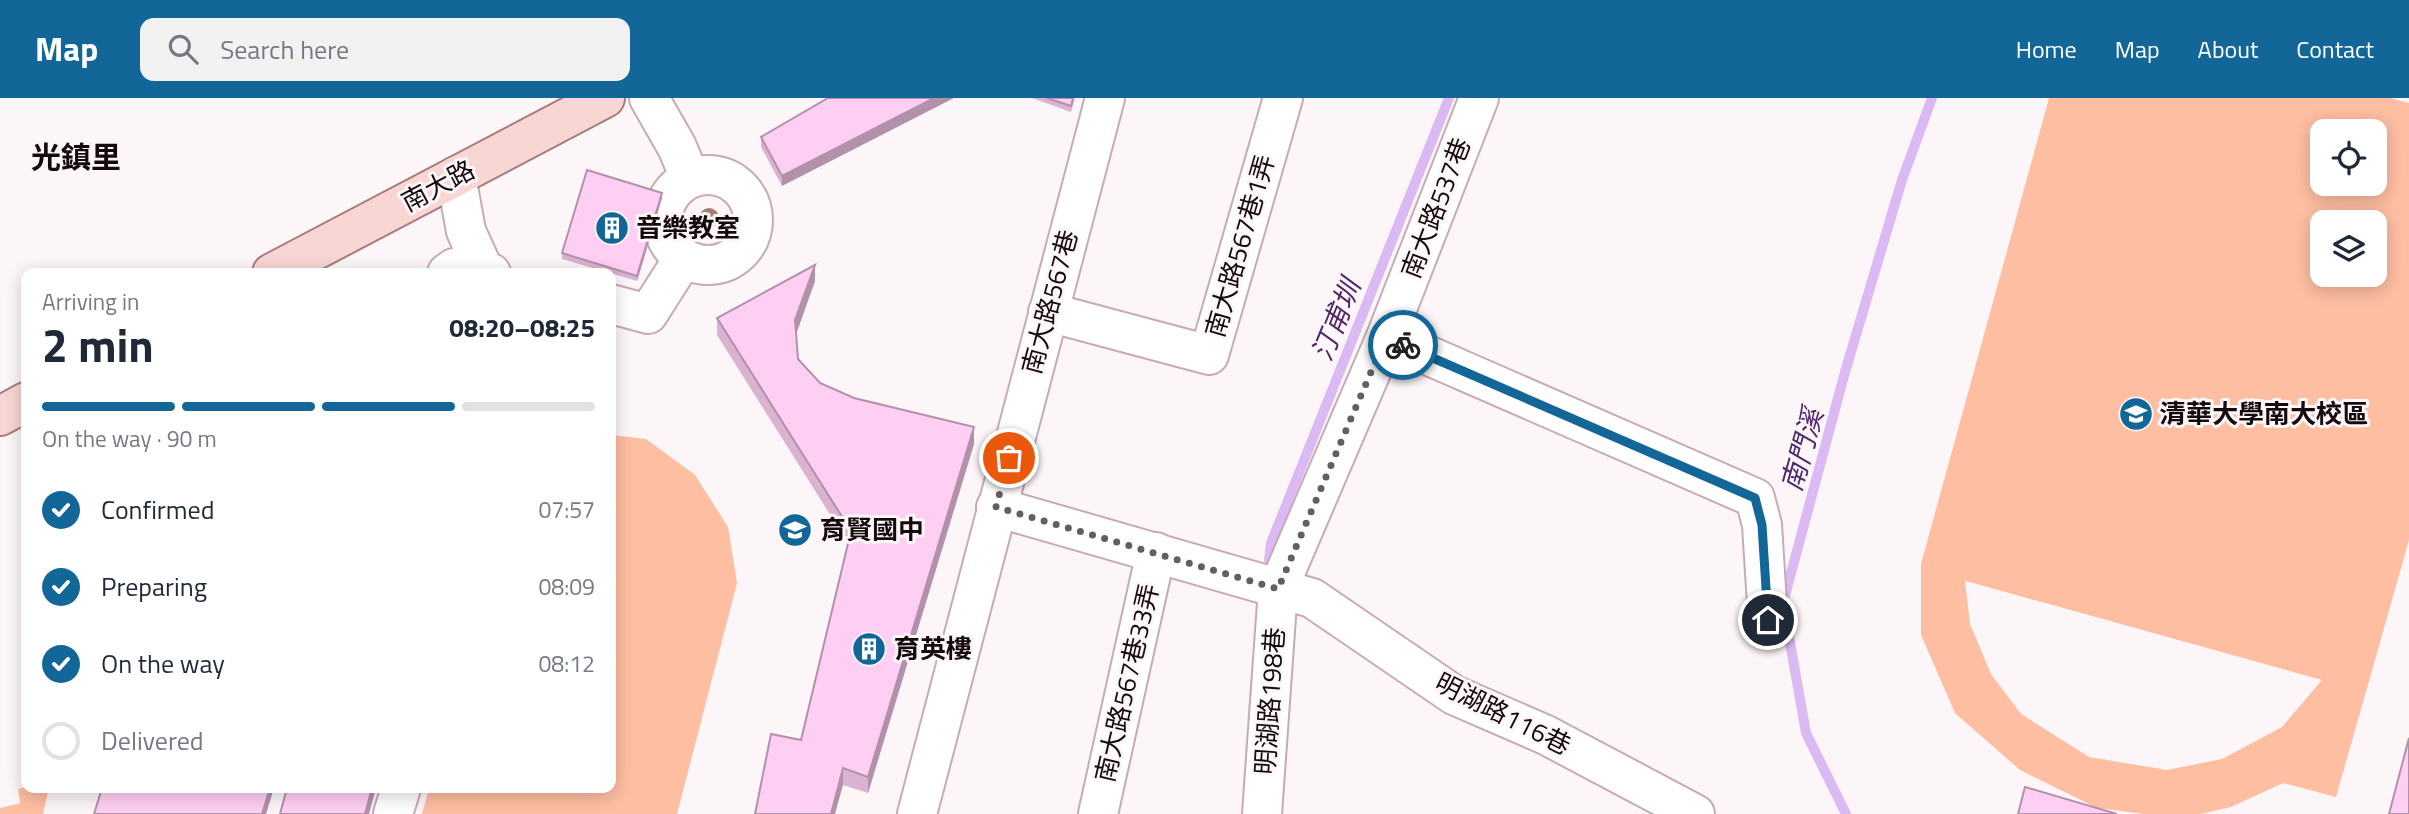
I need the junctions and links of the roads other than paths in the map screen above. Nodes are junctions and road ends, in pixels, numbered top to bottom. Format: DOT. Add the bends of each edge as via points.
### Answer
graph roads {
  1 [pos="605,98"];
  2 [pos="649,98"];
  3 [pos="1105,98"];
  4 [pos="1283,98"];
  5 [pos="1479,98"];
  6 [pos="456,176"];
  7 [pos="690,178"];
  8 [pos="683,258"];
  9 [pos="281,268"];
  10 [pos="473,268"];
  11 [pos="616,305"];
  12 [pos="1048,312"];
  13 [pos="1386,337"];
  14 [pos="21,405"];
  15 [pos="0,416"];
  16 [pos="996,507"];
  17 [pos="1156,552"];
  18 [pos="1278,589"];
  19 [pos="1768,620"];
  20 [pos="399,793"];
  21 [pos="1686,812"];
  22 [pos="393,814"];
  23 [pos="917,814"];
  24 [pos="1098,814"];
  25 [pos="1262,814"];
  1 -- 6 [label="main road, 南大路"];
  2 -- 7 [label="lane"];
  3 -- 12 [label="lane, 南大路567巷"];
  4 -- 12 [label="lane, 南大路567巷1弄" via="1209,355"];
  5 -- 13 [label="lane, 南大路537巷"];
  6 -- 9 [label="main road, 南大路"];
  6 -- 10 [label="lane"];
  7 -- 8 [label="lane" via="669,197 664,210 666,237"];
  7 -- 8 [label="lane" via="717,175 730,179 749,199 753,227 740,254 727,262 697,265"];
  8 -- 11 [label="lane" via="648,314"];
  12 -- 16 [label="lane, 南大路567巷"];
  13 -- 18 [label="lane, 南大路537巷"];
  13 -- 19 [label="lane" via="1755,498 1762,525"];
  14 -- 15 [label="main road"];
  16 -- 17 [label="lane"];
  16 -- 23 [label="lane, 南大路567巷"];
  17 -- 18 [label="lane"];
  17 -- 24 [label="lane, 南大路567巷33弄"];
  18 -- 21 [label="lane, 明湖路116巷" via="1312,598 1454,695 1546,735"];
  18 -- 25 [label="lane, 明湖路198巷"];
  20 -- 22 [label="lane"];
}
